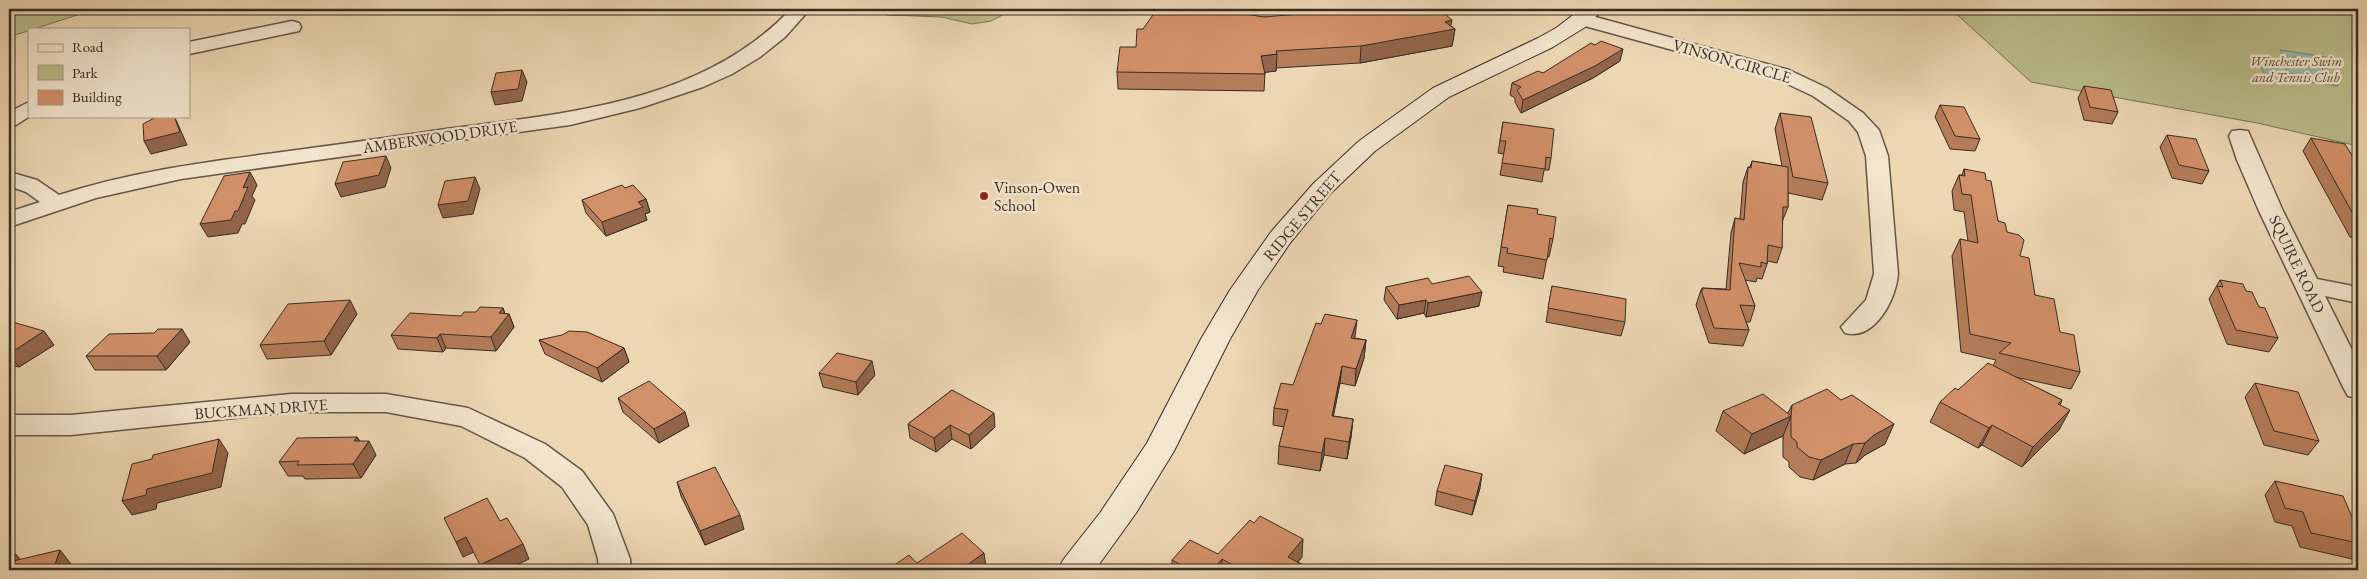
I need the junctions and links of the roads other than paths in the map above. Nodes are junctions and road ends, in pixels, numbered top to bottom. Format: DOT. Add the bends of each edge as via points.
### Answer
graph roads {
  1 [pos="801,9"];
  2 [pos="1587,14"];
  3 [pos="292,28"];
  4 [pos="190,48"];
  5 [pos="28,109"];
  6 [pos="9,121"];
  7 [pos="2240,136"];
  8 [pos="9,180"];
  9 [pos="55,204"];
  10 [pos="9,220"];
  11 [pos="2307,285"];
  12 [pos="2358,295"];
  13 [pos="1854,327"];
  14 [pos="2358,390"];
  15 [pos="9,424"];
  16 [pos="615,570"];
  17 [pos="1075,570"];
  1 -- 9 [label="street, AMBERWOOD DRIVE" via="776,36 749,56 713,75 628,105 570,119 181,172"];
  2 -- 13 [label="street, VINSON CIRCLE" via="1782,74 1820,92 1856,117 1868,130 1877,156 1886,274 1880,301"];
  2 -- 17 [label="street, RIDGE STREET" via="1518,56 1450,88 1394,125 1337,173 1269,251 1240,296 1167,435 1130,495"];
  3 -- 4 [label="street"];
  5 -- 6 [label="street"];
  7 -- 11 [label="street, SQUIRE ROAD" via="2248,160"];
  8 -- 9 [label="street" via="38,188"];
  9 -- 10 [label="street, AMBERWOOD DRIVE"];
  11 -- 12 [label="street"];
  11 -- 14 [label="street, SQUIRE ROAD"];
  15 -- 16 [label="street, BUCKMAN DRIVE" via="71,425 291,404 386,403 468,418 535,451 572,479 602,522"];
}
